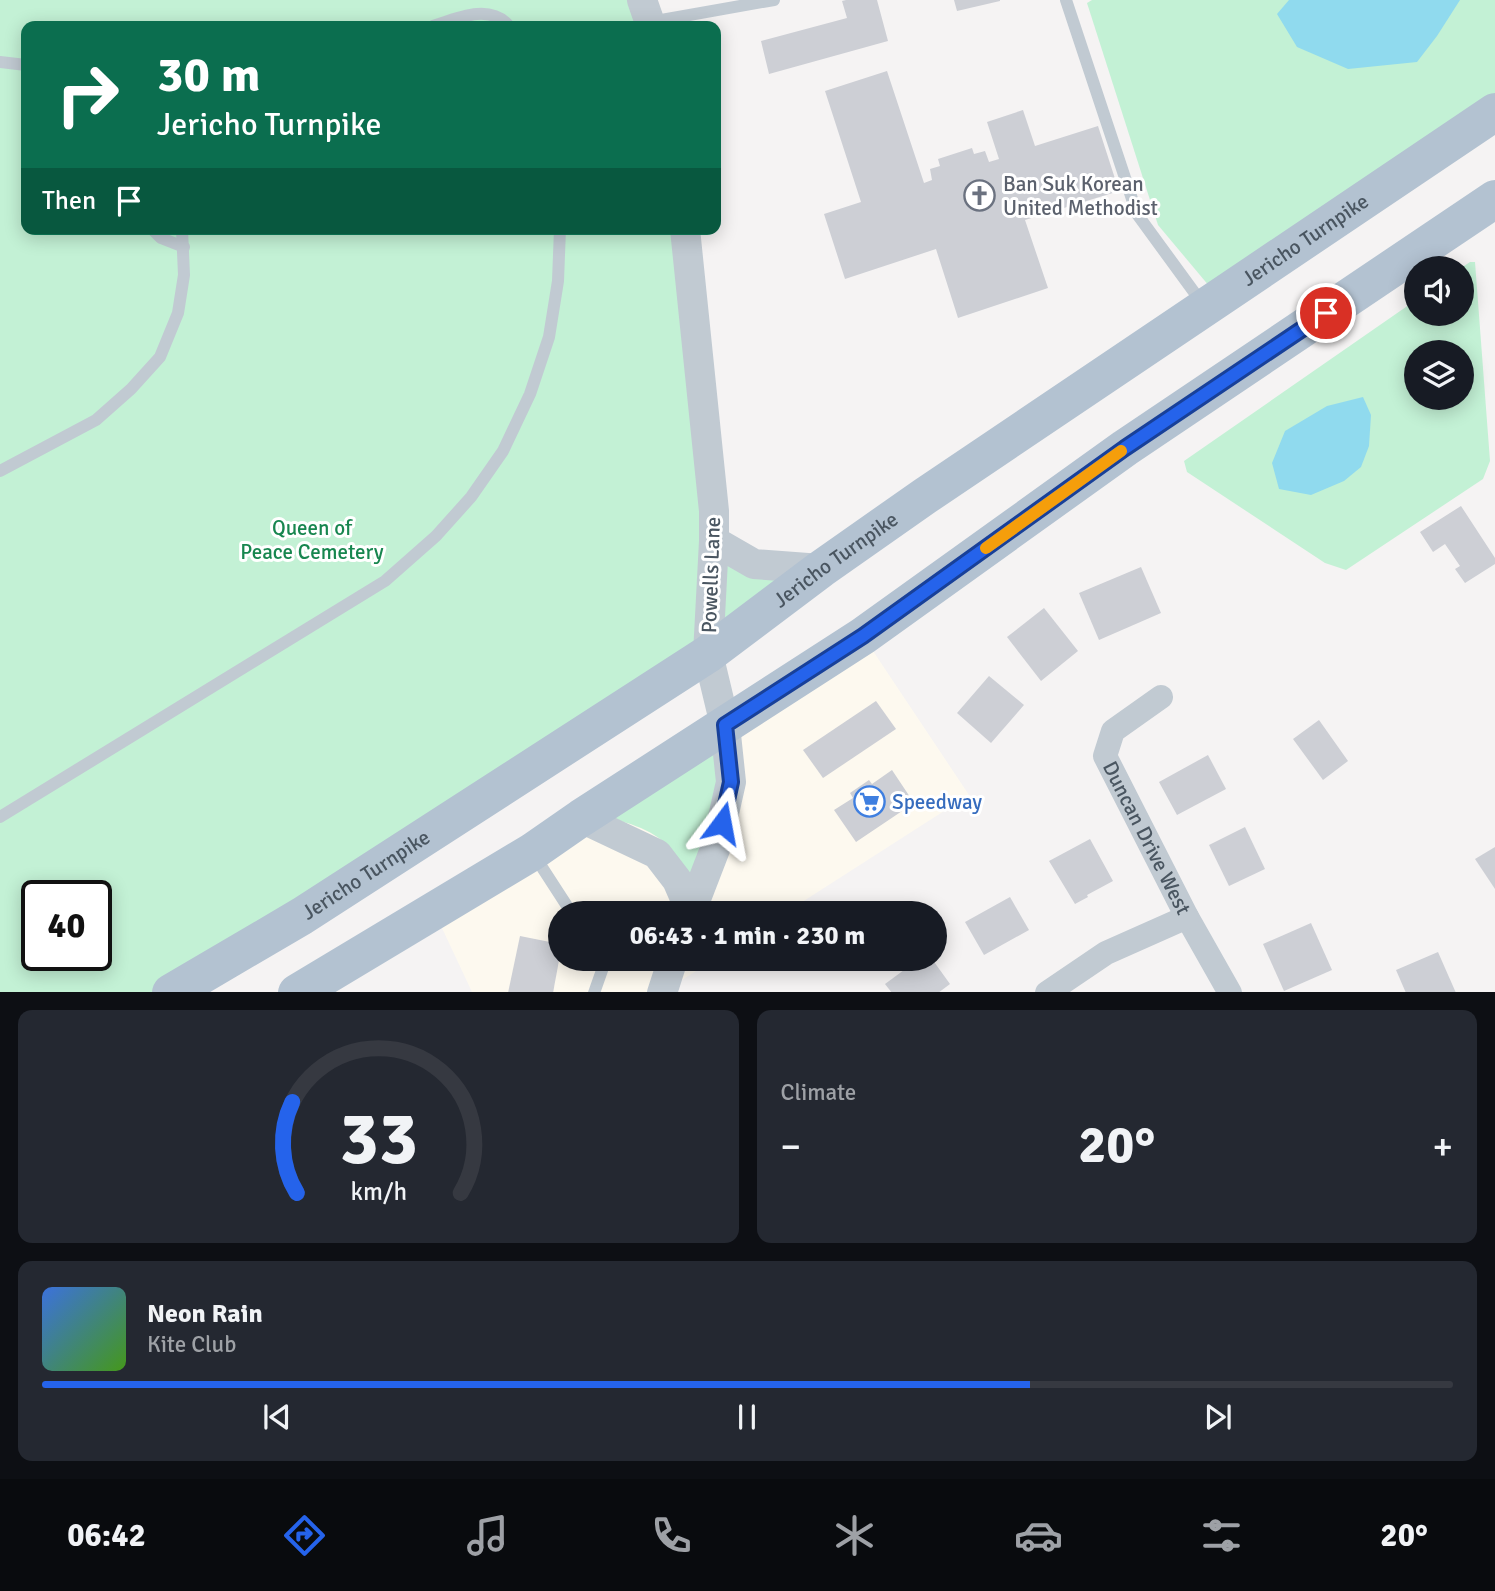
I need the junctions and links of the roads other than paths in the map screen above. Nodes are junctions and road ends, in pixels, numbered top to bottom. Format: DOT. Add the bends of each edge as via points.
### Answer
graph roads {
  1 [pos="774,0"];
  2 [pos="1066,0"];
  3 [pos="647,16"];
  4 [pos="448,21"];
  5 [pos="504,21"];
  6 [pos="0,62"];
  7 [pos="21,64"];
  8 [pos="1495,113"];
  9 [pos="1495,199"];
  10 [pos="158,235"];
  11 [pos="183,235"];
  12 [pos="560,235"];
  13 [pos="686,235"];
  14 [pos="184,247"];
  15 [pos="1206,308"];
  16 [pos="0,471"];
  17 [pos="714,541"];
  18 [pos="821,569"];
  19 [pos="708,654"];
  20 [pos="1161,696"];
  21 [pos="725,725"];
  22 [pos="0,817"];
  23 [pos="582,818"];
  24 [pos="532,852"];
  25 [pos="564,901"];
  26 [pos="685,901"];
  27 [pos="695,901"];
  28 [pos="1187,917"];
  29 [pos="602,971"];
  30 [pos="171,992"];
  31 [pos="297,992"];
  32 [pos="594,992"];
  33 [pos="1047,992"];
  34 [pos="1230,992"];
  1 -- 3 [label="lane"];
  2 -- 15 [label="lane" via="1137,214"];
  4 -- 5 [label="lane" via="483,14"];
  6 -- 7 [label="lane"];
  8 -- 15 [label="main road, Jericho Turnpike"];
  9 -- 21 [label="main road" via="1125,448 863,636"];
  10 -- 14 [label="lane"];
  11 -- 14 [label="lane"];
  12 -- 22 [label="lane" via="549,337 530,394 503,451 436,536 385,581"];
  13 -- 17 [label="street, Powells Lane"];
  14 -- 16 [label="lane" via="178,313 160,357 96,420"];
  15 -- 18 [label="main road, Jericho Turnpike"];
  17 -- 18 [label="street" via="754,564"];
  17 -- 19 [label="street, Powells Lane"];
  18 -- 19 [label="main road, Jericho Turnpike"];
  19 -- 21 [label="street, Powells Lane"];
  19 -- 30 [label="main road, Jericho Turnpike" via="302,916"];
  20 -- 28 [label="street, Duncan Drive West" via="1113,731 1105,756"];
  21 -- 23 [label="main road"];
  21 -- 27 [label="street, Powells Lane" via="731,782 717,844"];
  23 -- 24 [label="main road"];
  23 -- 26 [label="street" via="657,854 677,880"];
  24 -- 25 [label="lane"];
  24 -- 31 [label="main road"];
  28 -- 33 [label="street" via="1106,953"];
  28 -- 34 [label="street, Duncan Drive West"];
  29 -- 32 [label="lane"];
}
